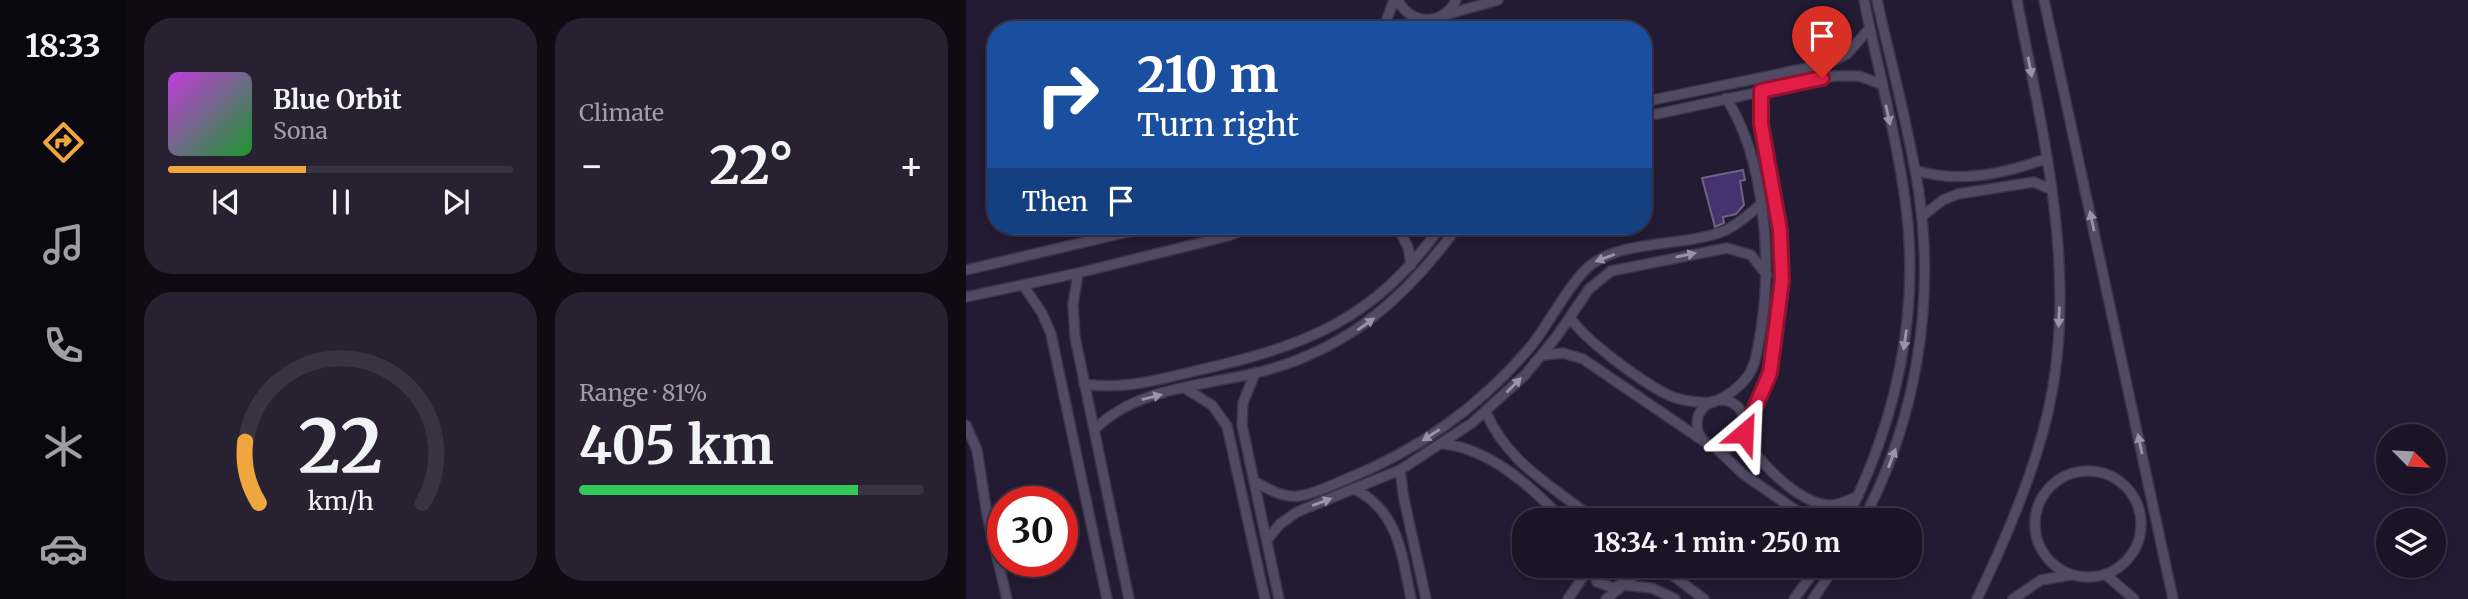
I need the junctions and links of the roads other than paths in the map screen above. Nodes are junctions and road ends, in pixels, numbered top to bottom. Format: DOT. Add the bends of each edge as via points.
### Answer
graph roads {
  1 [pos="1396,0"];
  2 [pos="1456,0"];
  3 [pos="1498,0"];
  4 [pos="1864,0"];
  5 [pos="1877,0"];
  6 [pos="2017,0"];
  7 [pos="2044,0"];
  8 [pos="1440,17"];
  9 [pos="1387,21"];
  10 [pos="1436,21"];
  11 [pos="1870,28"];
  12 [pos="1881,84"];
  13 [pos="1761,91"];
  14 [pos="1726,98"];
  15 [pos="1652,100"];
  16 [pos="1652,115"];
  17 [pos="2047,158"];
  18 [pos="1915,170"];
  19 [pos="2052,190"];
  20 [pos="1760,205"];
  21 [pos="1922,216"];
  22 [pos="1115,235"];
  23 [pos="1231,235"];
  24 [pos="1402,235"];
  25 [pos="1434,235"];
  26 [pos="1451,235"];
  27 [pos="1411,265"];
  28 [pos="966,270"];
  29 [pos="1078,273"];
  30 [pos="1767,275"];
  31 [pos="1023,285"];
  32 [pos="966,297"];
  33 [pos="1570,317"];
  34 [pos="1542,355"];
  35 [pos="1255,373"];
  36 [pos="1084,384"];
  37 [pos="1186,389"];
  38 [pos="1713,402"];
  39 [pos="1486,412"];
  40 [pos="966,425"];
  41 [pos="1094,430"];
  42 [pos="1744,431"];
  43 [pos="1705,442"];
  44 [pos="1444,444"];
  45 [pos="1716,448"];
  46 [pos="1400,470"];
  47 [pos="1254,481"];
  48 [pos="1356,490"];
  49 [pos="1858,496"];
  50 [pos="2020,497"];
  51 [pos="2039,504"];
  52 [pos="1549,508"];
  53 [pos="1579,508"];
  54 [pos="1793,508"];
  55 [pos="1852,508"];
  56 [pos="1868,508"];
  57 [pos="2154,510"];
  58 [pos="2141,515"];
  59 [pos="1267,540"];
  60 [pos="2105,574"];
  61 [pos="2074,575"];
  62 [pos="1582,578"];
  63 [pos="1594,578"];
  64 [pos="1631,578"];
  65 [pos="1676,578"];
  66 [pos="1809,578"];
  67 [pos="1827,578"];
  68 [pos="1622,586"];
  69 [pos="1007,599"];
  70 [pos="1107,599"];
  71 [pos="1129,599"];
  72 [pos="1265,599"];
  73 [pos="1279,599"];
  74 [pos="1411,599"];
  75 [pos="1426,599"];
  76 [pos="1569,599"];
  77 [pos="1606,599"];
  78 [pos="1675,599"];
  79 [pos="1704,599"];
  80 [pos="1794,599"];
  81 [pos="1813,599"];
  82 [pos="1977,599"];
  83 [pos="2013,599"];
  84 [pos="2134,599"];
  85 [pos="2172,599"];
  1 -- 8 [label="street" via="1411,16"];
  1 -- 9 [label="street"];
  2 -- 8 [label="street"];
  3 -- 8 [label="street"];
  4 -- 11 [label="street"];
  5 -- 18 [label="street"];
  6 -- 17 [label="street, one-way"];
  57 -- 7 [label="street, one-way"];
  8 -- 10 [label="street"];
  11 -- 12 [label="street"];
  11 -- 15 [label="street" via="1856,46 1826,64"];
  12 -- 13 [label="street" via="1859,76 1834,76"];
  12 -- 49 [label="street, one-way" via="1905,197 1909,308 1896,390"];
  13 -- 14 [label="street"];
  13 -- 42 [label="street" via="1761,124 1780,230 1782,280 1770,373"];
  14 -- 16 [label="street"];
  14 -- 20 [label="street" via="1745,135"];
  17 -- 18 [label="street" via="1960,179"];
  17 -- 19 [label="street"];
  18 -- 21 [label="street"];
  19 -- 21 [label="street" via="2034,181 1958,194"];
  19 -- 50 [label="street, one-way" via="2060,286 2056,366 2042,435"];
  20 -- 30 [label="street"];
  20 -- 47 [label="street, one-way" via="1717,233 1594,262 1532,345 1494,385 1452,421 1405,451 1358,475 1300,496 1281,494"];
  56 -- 21 [label="street, one-way" via="1896,446 1914,377 1924,297"];
  22 -- 28 [label="street"];
  23 -- 29 [label="street"];
  24 -- 27 [label="street"];
  25 -- 27 [label="street"];
  35 -- 26 [label="street, one-way" via="1315,354 1362,328 1403,294"];
  27 -- 36 [label="street" via="1345,320 1284,349 1130,386"];
  29 -- 31 [label="street"];
  29 -- 36 [label="street" via="1073,321"];
  33 -- 30 [label="street, one-way" via="1595,282 1620,267 1727,248 1751,256"];
  30 -- 38 [label="street" via="1754,365 1734,391"];
  31 -- 32 [label="street"];
  31 -- 70 [label="street" via="1051,334"];
  33 -- 34 [label="street"];
  33 -- 38 [label="street" via="1587,338 1660,390 1679,399"];
  39 -- 34 [label="street, one-way"];
  34 -- 43 [label="street" via="1563,353 1583,359"];
  35 -- 37 [label="street"];
  35 -- 47 [label="street" via="1242,414"];
  36 -- 41 [label="street"];
  41 -- 37 [label="street, one-way" via="1135,401"];
  37 -- 72 [label="street" via="1217,410 1231,435"];
  38 -- 42 [label="street" via="1735,404 1744,415"];
  38 -- 43 [label="street" via="1698,421"];
  39 -- 44 [label="street"];
  39 -- 53 [label="street" via="1517,460"];
  40 -- 69 [label="street" via="977,450"];
  41 -- 71 [label="street"];
  42 -- 45 [label="street" via="1732,446"];
  42 -- 49 [label="street" via="1767,468 1811,500 1835,505"];
  43 -- 45 [label="street"];
  44 -- 46 [label="street"];
  44 -- 52 [label="street" via="1491,460"];
  45 -- 54 [label="street" via="1743,474"];
  46 -- 48 [label="street"];
  46 -- 75 [label="street"];
  47 -- 59 [label="street"];
  59 -- 48 [label="street, one-way" via="1297,512"];
  48 -- 74 [label="street" via="1376,502 1390,521"];
  49 -- 55 [label="street"];
  50 -- 51 [label="street"];
  50 -- 82 [label="street"];
  51 -- 58 [label="street" via="2054,483 2090,470 2124,485"];
  51 -- 61 [label="street" via="2036,533 2040,547 2054,564"];
  57 -- 58 [label="street"];
  57 -- 85 [label="street"];
  58 -- 60 [label="street" via="2134,551 2122,565"];
  59 -- 73 [label="street"];
  60 -- 61 [label="street"];
  60 -- 84 [label="street"];
  61 -- 83 [label="street" via="2041,580"];
  62 -- 76 [label="street"];
  63 -- 68 [label="street" via="1602,585"];
  64 -- 68 [label="street"];
  65 -- 79 [label="street"];
  66 -- 80 [label="street"];
  67 -- 81 [label="street"];
  68 -- 77 [label="street"];
  68 -- 78 [label="street" via="1652,588"];
}
